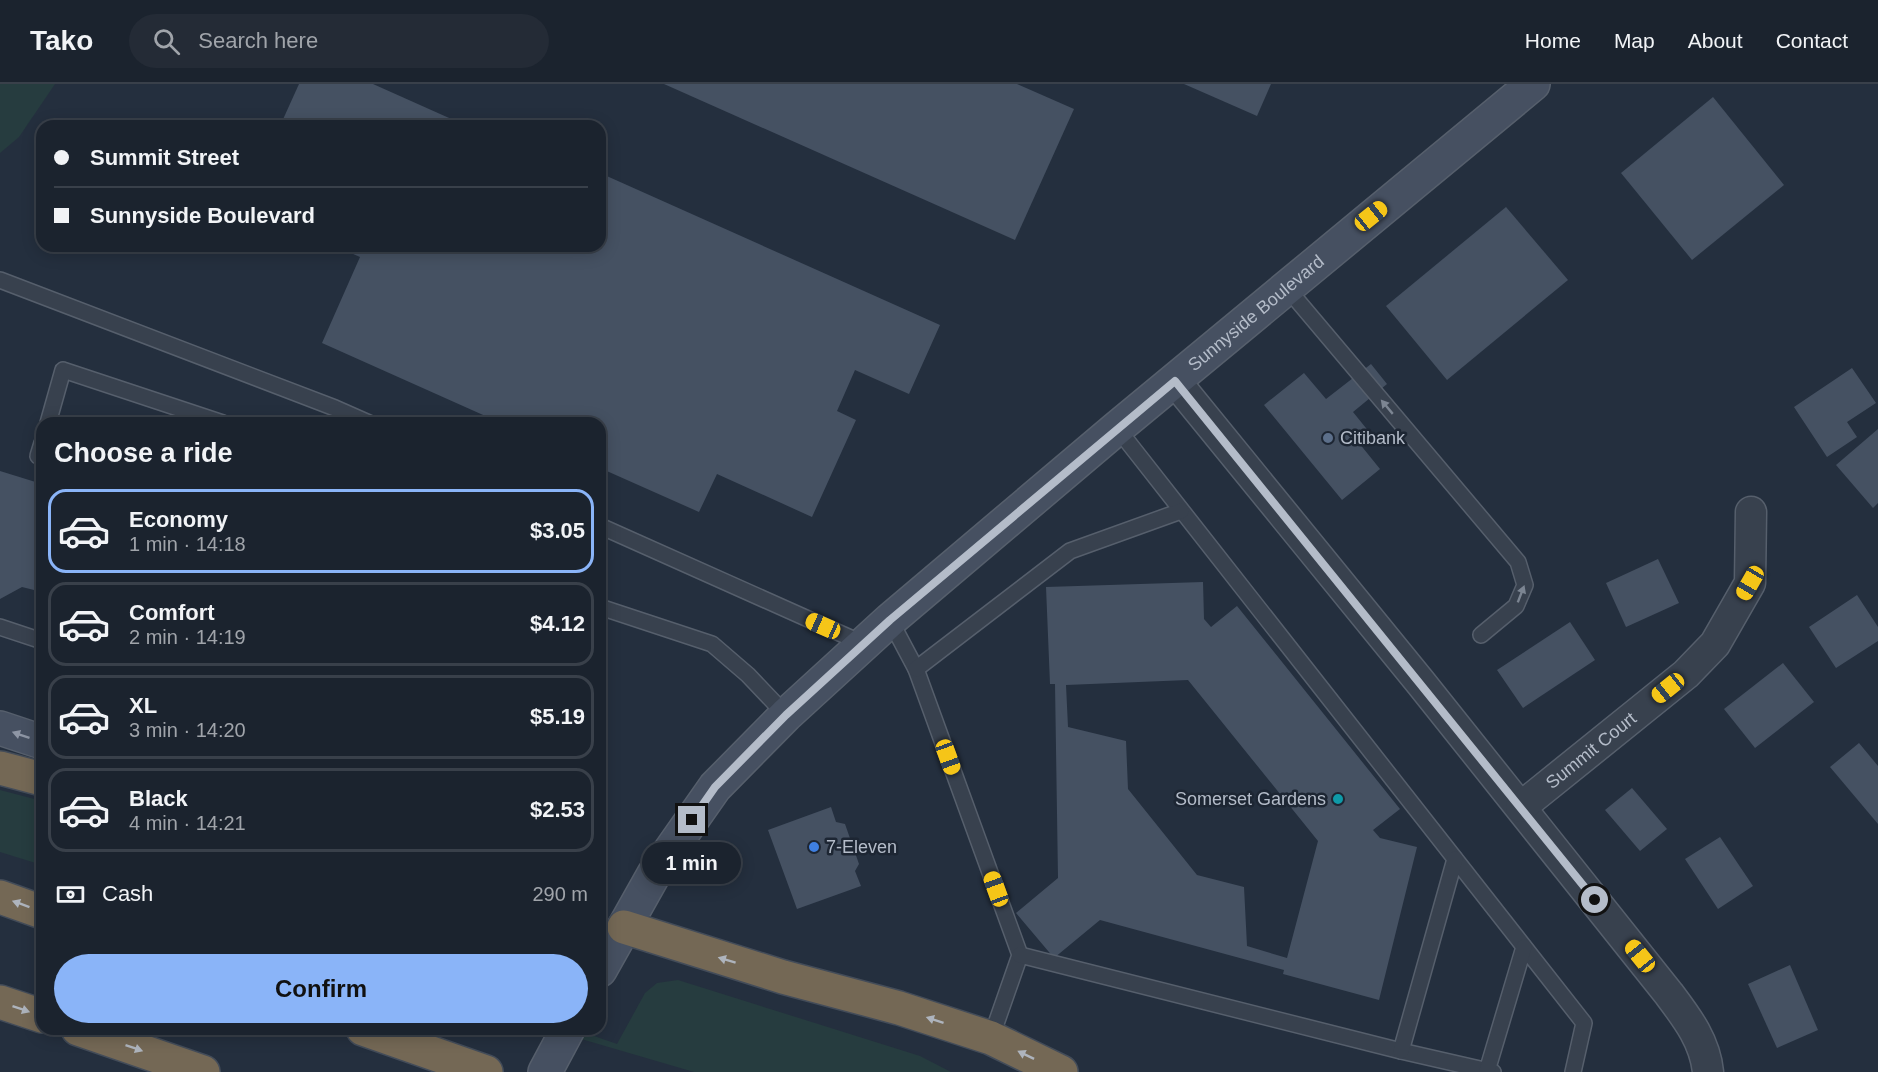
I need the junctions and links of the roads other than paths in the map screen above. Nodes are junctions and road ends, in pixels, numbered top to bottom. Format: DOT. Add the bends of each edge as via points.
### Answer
graph roads {
  1 [pos="1533,84"];
  2 [pos="0,280"];
  3 [pos="1286,287"];
  4 [pos="1175,381"];
  5 [pos="50,417"];
  6 [pos="202,417"];
  7 [pos="355,417"];
  8 [pos="1117,428"];
  9 [pos="1181,511"];
  10 [pos="1751,512"];
  11 [pos="606,529"];
  12 [pos="606,609"];
  13 [pos="890,620"];
  14 [pos="0,627"];
  15 [pos="1481,634"];
  16 [pos="36,639"];
  17 [pos="864,644"];
  18 [pos="916,669"];
  19 [pos="786,715"];
  20 [pos="0,728"];
  21 [pos="36,740"];
  22 [pos="0,768"];
  23 [pos="36,777"];
  24 [pos="1521,807"];
  25 [pos="1455,859"];
  26 [pos="0,897"];
  27 [pos="36,910"];
  28 [pos="612,923"];
  29 [pos="606,946"];
  30 [pos="1524,947"];
  31 [pos="1020,955"];
  32 [pos="0,1002"];
  33 [pos="36,1014"];
  34 [pos="95,1035"];
  35 [pos="380,1035"];
  36 [pos="565,1035"];
  37 [pos="991,1038"];
  38 [pos="1401,1051"];
  39 [pos="1490,1071"];
  40 [pos="203,1072"];
  41 [pos="486,1072"];
  42 [pos="544,1072"];
  43 [pos="1060,1072"];
  44 [pos="1573,1072"];
  45 [pos="1708,1072"];
  1 -- 3 [label="main road, Sunnyside Boulevard"];
  2 -- 7 [label="lane"];
  3 -- 4 [label="main road, Sunnyside Boulevard"];
  15 -- 3 [label="lane, one-way" via="1516,606 1525,585 1518,562"];
  4 -- 8 [label="main road, Sunnyside Boulevard"];
  4 -- 24 [label="street"];
  5 -- 6 [label="lane" via="63,370"];
  8 -- 9 [label="lane"];
  8 -- 13 [label="main road, Sunnyside Boulevard"];
  9 -- 18 [label="lane" via="1070,551"];
  9 -- 25 [label="lane"];
  10 -- 24 [label="street, Summit Court" via="1750,583 1715,644 1686,674"];
  11 -- 17 [label="lane"];
  12 -- 19 [label="lane" via="712,644"];
  13 -- 17 [label="main road, Sunnyside Boulevard"];
  13 -- 18 [label="lane"];
  14 -- 16 [label="lane"];
  17 -- 19 [label="main road, Sunnyside Boulevard"];
  18 -- 31 [label="lane"];
  19 -- 28 [label="main road, Sunnyside Boulevard" via="715,787 654,874"];
  21 -- 20 [label="main road, one-way"];
  22 -- 23 [label="highway"];
  24 -- 45 [label="street" via="1694,1028 1706,1054"];
  25 -- 30 [label="lane"];
  25 -- 38 [label="lane"];
  27 -- 26 [label="highway, one-way"];
  28 -- 29 [label="main road, Sunnyside Boulevard"];
  37 -- 28 [label="highway, one-way"];
  30 -- 39 [label="lane"];
  30 -- 44 [label="lane" via="1584,1023"];
  31 -- 37 [label="lane"];
  31 -- 38 [label="lane"];
  32 -- 33 [label="highway, one-way"];
  34 -- 40 [label="highway, one-way"];
  35 -- 41 [label="highway"];
  36 -- 42 [label="main road"];
  43 -- 37 [label="highway, one-way"];
  38 -- 39 [label="lane"];
}
